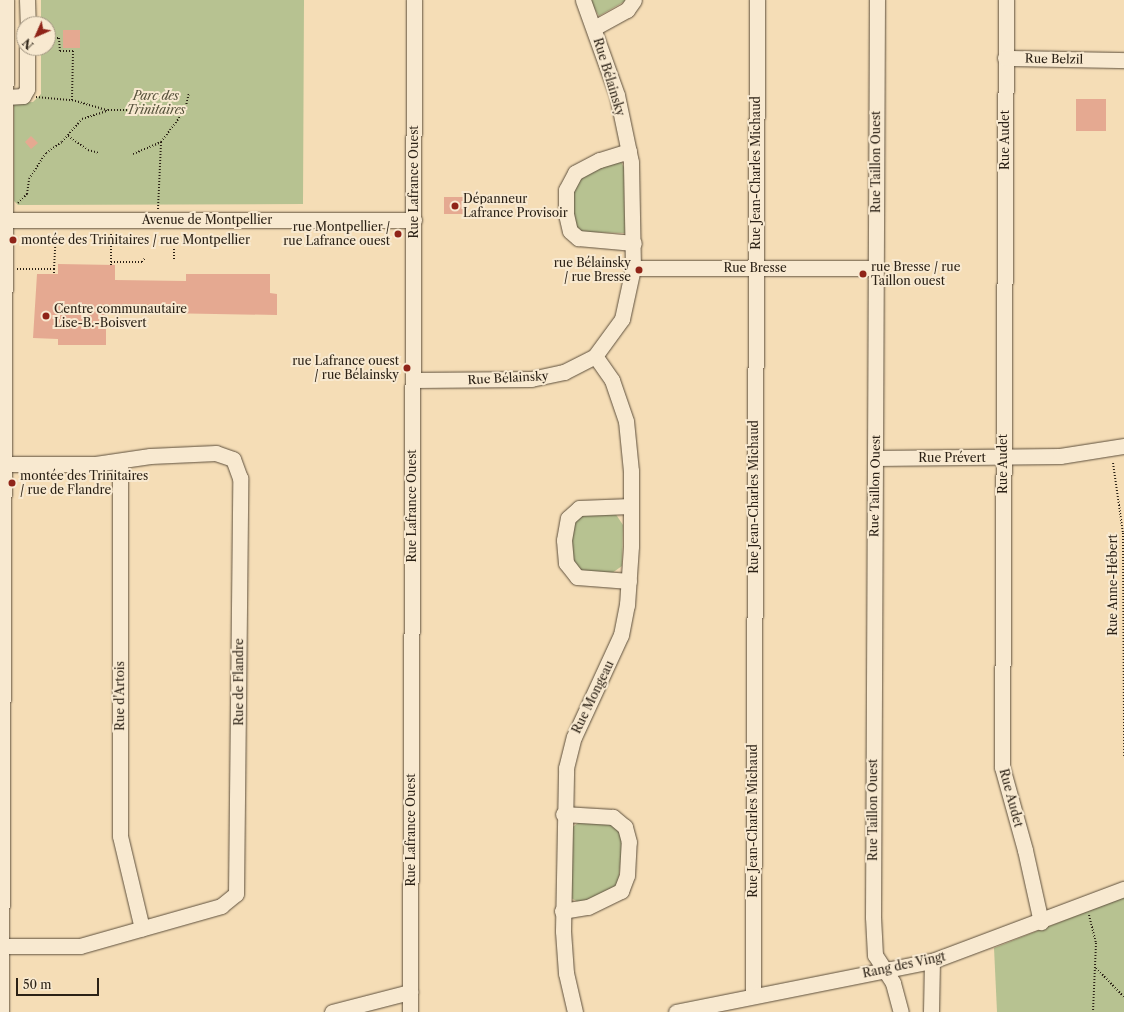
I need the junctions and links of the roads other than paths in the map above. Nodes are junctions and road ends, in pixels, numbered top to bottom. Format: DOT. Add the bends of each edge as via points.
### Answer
graph roads {
  1 [pos="6,0"];
  2 [pos="28,0"];
  3 [pos="414,0"];
  4 [pos="583,0"];
  5 [pos="634,0"];
  6 [pos="757,0"];
  7 [pos="876,0"];
  8 [pos="1006,0"];
  9 [pos="28,16"];
  10 [pos="594,28"];
  11 [pos="16,53"];
  12 [pos="6,54"];
  13 [pos="28,56"];
  14 [pos="1005,58"];
  15 [pos="1124,60"];
  16 [pos="6,97"];
  17 [pos="629,151"];
  18 [pos="3,220"];
  19 [pos="414,220"];
  20 [pos="634,243"];
  21 [pos="633,268"];
  22 [pos="756,268"];
  23 [pos="876,268"];
  24 [pos="595,356"];
  25 [pos="1,361"];
  26 [pos="413,380"];
  27 [pos="1124,446"];
  28 [pos="875,458"];
  29 [pos="1003,458"];
  30 [pos="120,461"];
  31 [pos="2,464"];
  32 [pos="631,506"];
  33 [pos="629,581"];
  34 [pos="563,814"];
  35 [pos="1,864"];
  36 [pos="1124,889"];
  37 [pos="562,911"];
  38 [pos="1040,922"];
  39 [pos="142,928"];
  40 [pos="1,946"];
  41 [pos="932,961"];
  42 [pos="882,971"];
  43 [pos="410,992"];
  44 [pos="753,995"];
  45 [pos="1,1012"];
  46 [pos="332,1012"];
  47 [pos="410,1012"];
  48 [pos="575,1012"];
  49 [pos="676,1012"];
  50 [pos="902,1012"];
  51 [pos="931,1012"];
  1 -- 12 [label="street"];
  2 -- 9 [label="street"];
  3 -- 19 [label="street, Rue Lafrance Ouest"];
  4 -- 10 [label="street, Rue Bélainsky"];
  5 -- 10 [label="street, Rue Bélainsky" via="627,10"];
  6 -- 22 [label="street, Rue Jean-Charles Michaud"];
  7 -- 23 [label="street, Rue Taillon Ouest"];
  8 -- 14 [label="street, Rue Audet"];
  10 -- 17 [label="street, Rue Bélainsky" via="617,96"];
  11 -- 12 [label="street"];
  12 -- 16 [label="street"];
  13 -- 16 [label="street" via="26,94"];
  14 -- 15 [label="street, Rue Belzil"];
  14 -- 29 [label="street, Rue Audet"];
  16 -- 18 [label="street"];
  17 -- 20 [label="street, Rue Bélainsky"];
  17 -- 20 [label="street" via="599,160 575,173 566,190 566,214 569,228 578,238"];
  18 -- 19 [label="street, Avenue de Montpellier"];
  18 -- 25 [label="street"];
  19 -- 26 [label="street, Rue Lafrance Ouest"];
  20 -- 21 [label="street, Rue Bélainsky"];
  21 -- 22 [label="street, Rue Bresse"];
  21 -- 24 [label="street, Rue Bélainsky" via="622,319"];
  22 -- 23 [label="street, Rue Bresse"];
  22 -- 44 [label="street, Rue Jean-Charles Michaud"];
  23 -- 28 [label="street, Rue Taillon Ouest"];
  24 -- 26 [label="street, Rue Bélainsky" via="577,367 542,378"];
  24 -- 32 [label="street, Rue Mongeau" via="612,380 626,421"];
  25 -- 31 [label="street"];
  26 -- 43 [label="street, Rue Lafrance Ouest"];
  27 -- 29 [label="street, Rue Prévert" via="1067,455"];
  28 -- 29 [label="street, Rue Prévert"];
  28 -- 42 [label="street, Rue Taillon Ouest" via="873,917 875,955"];
  29 -- 38 [label="street, Rue Audet" via="1002,767 1027,856"];
  30 -- 31 [label="street, Rue de Flandre"];
  30 -- 39 [label="street, Rue d'Artois" via="120,836"];
  30 -- 39 [label="street, Rue de Flandre" via="220,453 236,462 240,476 238,887 225,905"];
  31 -- 35 [label="street"];
  32 -- 33 [label="street, Rue Mongeau"];
  32 -- 33 [label="street" via="579,508 568,518 564,540 566,563 577,577"];
  33 -- 34 [label="street, Rue Mongeau" via="617,646 569,752"];
  34 -- 37 [label="street, Rue Mongeau"];
  34 -- 37 [label="street" via="613,817 625,827 629,842 627,875 618,894 588,907"];
  35 -- 40 [label="street"];
  36 -- 38 [label="street, Rang des Vingt"];
  37 -- 48 [label="street, Rue Mongeau" via="564,960"];
  38 -- 41 [label="street, Rang des Vingt"];
  39 -- 40 [label="street, Rue de Flandre" via="73,948"];
  40 -- 45 [label="street"];
  41 -- 42 [label="street, Rang des Vingt"];
  41 -- 51 [label="street"];
  42 -- 44 [label="street, Rang des Vingt"];
  42 -- 50 [label="street, Rue Taillon Ouest" via="893,983"];
  43 -- 46 [label="street"];
  43 -- 47 [label="street, Rue Lafrance Ouest"];
  44 -- 49 [label="street, Rang des Vingt"];
}
